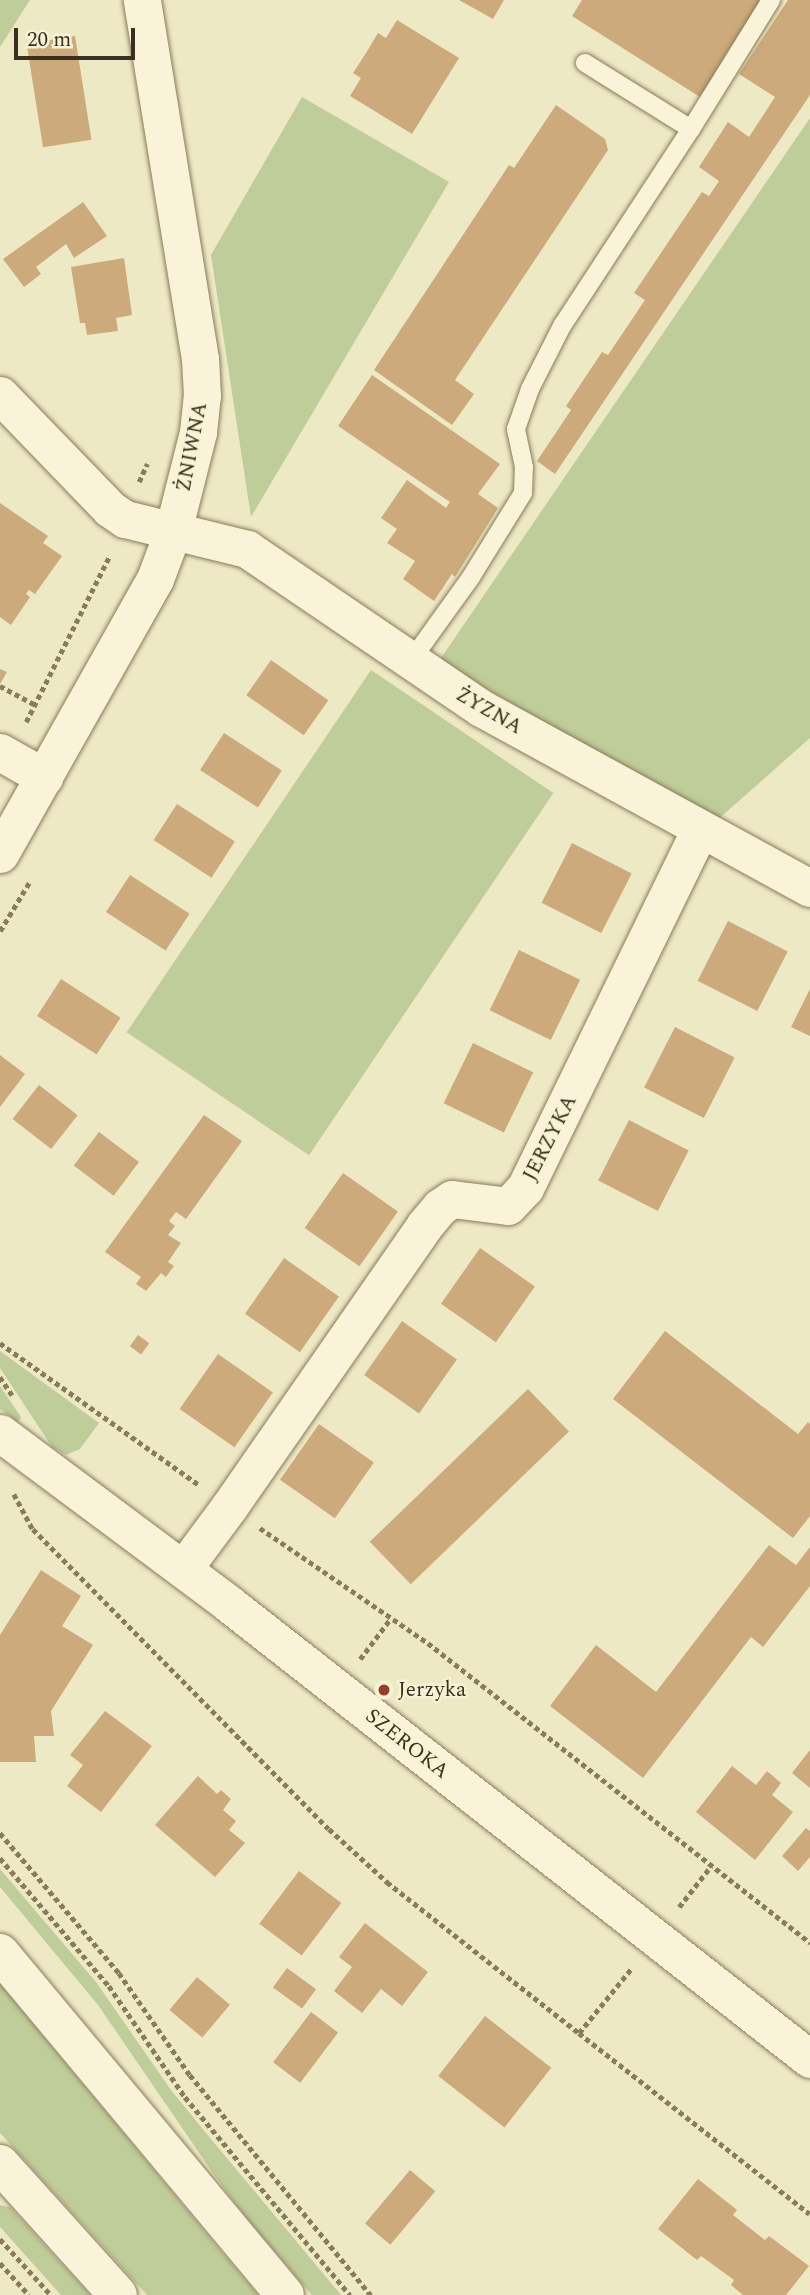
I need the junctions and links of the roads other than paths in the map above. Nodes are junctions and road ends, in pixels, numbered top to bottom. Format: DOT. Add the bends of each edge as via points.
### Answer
graph roads {
  1 [pos="142,0"];
  2 [pos="771,0"];
  3 [pos="585,63"];
  4 [pos="691,129"];
  5 [pos="0,395"];
  6 [pos="173,531"];
  7 [pos="410,662"];
  8 [pos="0,752"];
  9 [pos="44,776"];
  10 [pos="701,829"];
  11 [pos="0,854"];
  12 [pos="810,888"];
  13 [pos="0,1433"];
  14 [pos="183,1569"];
  15 [pos="0,1953"];
  16 [pos="810,2059"];
  17 [pos="0,2164"];
  18 [pos="118,2295"];
  19 [pos="285,2295"];
  1 -- 6 [label="street, ŻNIWNA" via="201,384 198,432"];
  2 -- 4 [label="lane"];
  3 -- 4 [label="lane"];
  4 -- 7 [label="lane" via="557,336 516,429 524,467 523,493"];
  5 -- 6 [label="street, ŻYZNA" via="110,509 125,519"];
  6 -- 7 [label="street, ŻYZNA" via="247,550"];
  6 -- 9 [label="street, ŻNIWNA" via="147,597"];
  7 -- 10 [label="street, ŻYZNA" via="481,708"];
  8 -- 9 [label="street"];
  9 -- 11 [label="street, ŻNIWNA"];
  10 -- 12 [label="street, ŻYZNA"];
  10 -- 14 [label="street, JERZYKA" via="526,1188 508,1206 452,1199 440,1208"];
  13 -- 14 [label="street, SZEROKA"];
  14 -- 16 [label="street, SZEROKA"];
  15 -- 19 [label="main road"];
  17 -- 18 [label="main road"];
}
